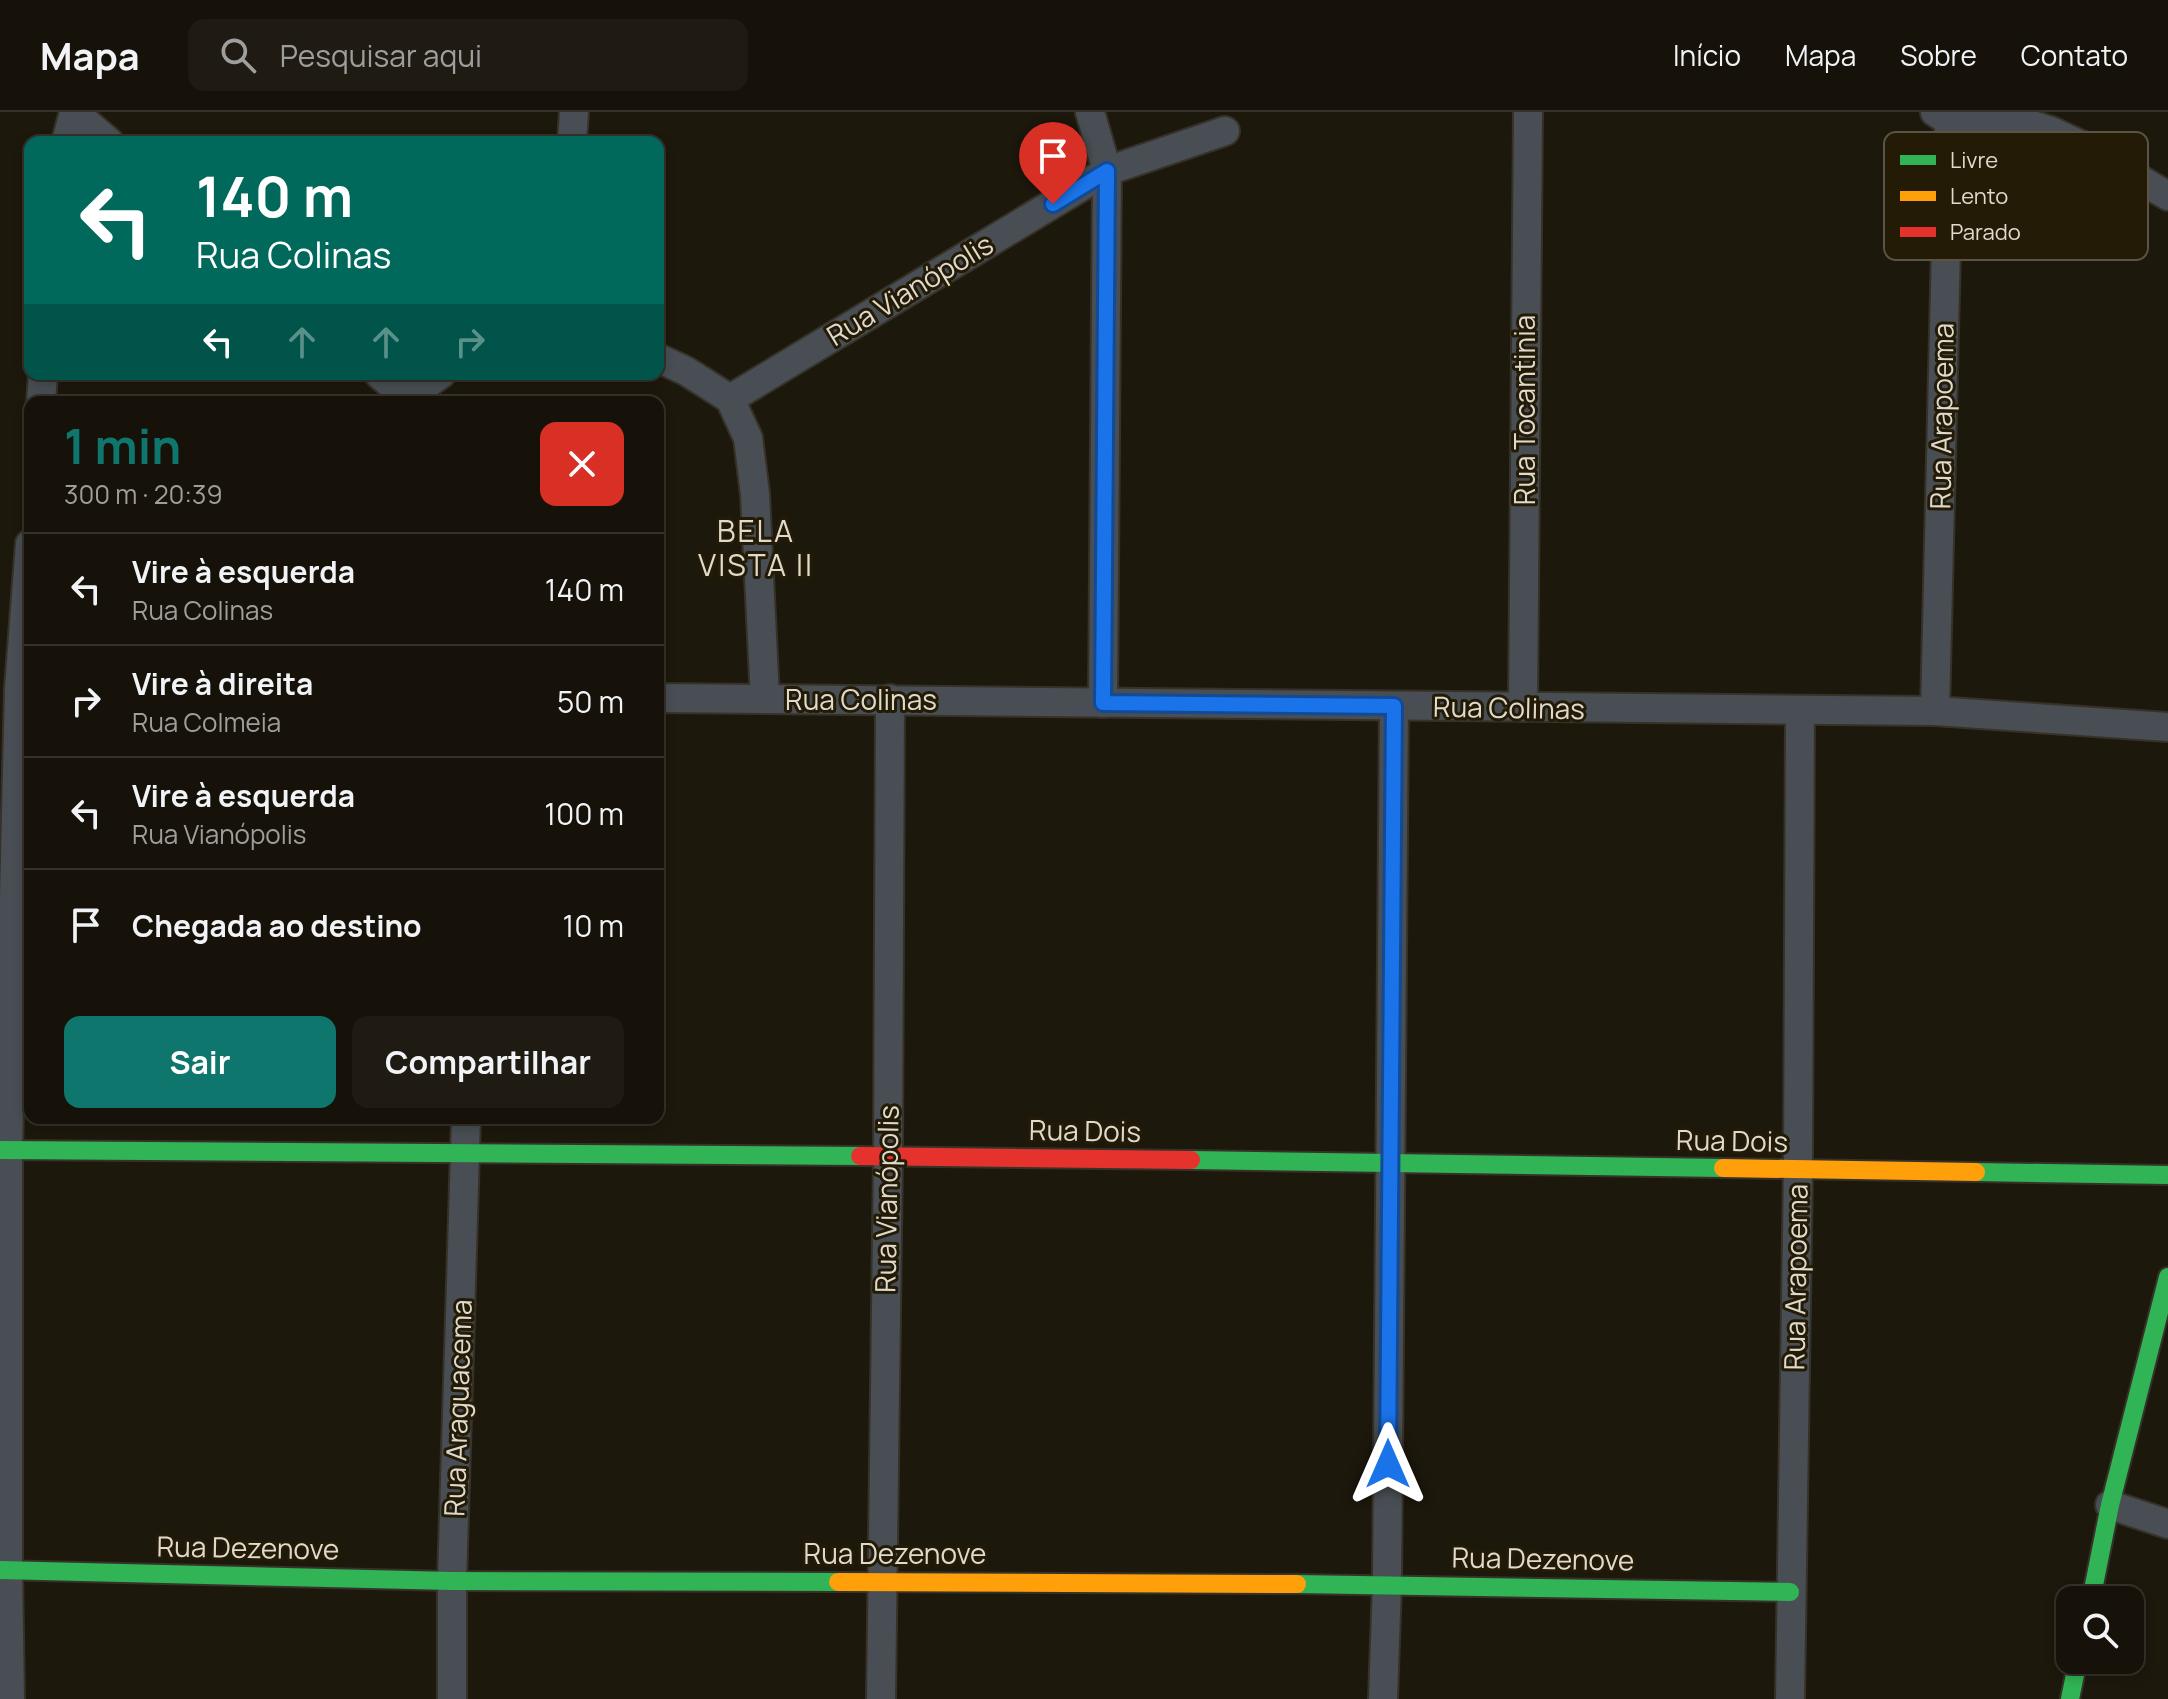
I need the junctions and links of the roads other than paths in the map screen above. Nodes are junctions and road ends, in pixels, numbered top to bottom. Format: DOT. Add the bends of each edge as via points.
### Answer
graph roads {
  1 [pos="74,112"];
  2 [pos="574,112"];
  3 [pos="1090,112"];
  4 [pos="1528,112"];
  5 [pos="1942,117"];
  6 [pos="1225,131"];
  7 [pos="2053,132"];
  8 [pos="68,136"];
  9 [pos="102,136"];
  10 [pos="572,136"];
  11 [pos="1107,171"];
  12 [pos="2148,184"];
  13 [pos="2168,196"];
  14 [pos="1940,260"];
  15 [pos="664,361"];
  16 [pos="385,380"];
  17 [pos="433,380"];
  18 [pos="402,396"];
  19 [pos="411,396"];
  20 [pos="730,399"];
  21 [pos="24,606"];
  22 [pos="16,688"];
  23 [pos="664,698"];
  24 [pos="765,699"];
  25 [pos="890,699"];
  26 [pos="1103,703"];
  27 [pos="1394,706"];
  28 [pos="1523,707"];
  29 [pos="1800,711"];
  30 [pos="1935,711"];
  31 [pos="2168,727"];
  32 [pos="466,1124"];
  33 [pos="4,1150"];
  34 [pos="466,1152"];
  35 [pos="888,1156"];
  36 [pos="1390,1165"];
  37 [pos="1798,1169"];
  38 [pos="2168,1175"];
  39 [pos="2166,1291"];
  40 [pos="2110,1505"];
  41 [pos="2168,1524"];
  42 [pos="4,1570"];
  43 [pos="452,1581"];
  44 [pos="883,1582"];
  45 [pos="1387,1584"];
  46 [pos="2094,1586"];
  47 [pos="1790,1592"];
  48 [pos="2075,1674"];
  49 [pos="10,1699"];
  50 [pos="452,1699"];
  51 [pos="881,1699"];
  52 [pos="1383,1699"];
  53 [pos="1790,1699"];
  54 [pos="2070,1699"];
  1 -- 8 [label="street"];
  1 -- 9 [label="street"];
  2 -- 10 [label="street"];
  3 -- 11 [label="street"];
  4 -- 28 [label="street, Rua Tocantinia"];
  5 -- 7 [label="street" via="2017,120"];
  6 -- 11 [label="street, Rua Vianópolis"];
  11 -- 20 [label="street, Rua Vianópolis"];
  11 -- 26 [label="street"];
  12 -- 13 [label="street"];
  14 -- 30 [label="street, Rua Arapoema"];
  15 -- 20 [label="street"];
  16 -- 18 [label="street"];
  17 -- 19 [label="street"];
  20 -- 24 [label="street" via="748,438 755,494"];
  21 -- 22 [label="street"];
  22 -- 33 [label="street"];
  23 -- 24 [label="street, Rua Colinas"];
  24 -- 25 [label="street, Rua Colinas"];
  25 -- 26 [label="street, Rua Colinas"];
  25 -- 35 [label="street, Rua Vianópolis"];
  26 -- 27 [label="street, Rua Colinas"];
  27 -- 28 [label="street, Rua Colinas"];
  27 -- 36 [label="street"];
  28 -- 29 [label="street, Rua Colinas"];
  29 -- 30 [label="street, Rua Colinas"];
  29 -- 37 [label="street, Rua Arapoema"];
  30 -- 31 [label="street, Rua Colinas"];
  32 -- 34 [label="street, Rua Araguacema"];
  33 -- 34 [label="street, Rua Dois"];
  33 -- 42 [label="street"];
  34 -- 35 [label="street, Rua Dois"];
  34 -- 43 [label="street, Rua Araguacema"];
  35 -- 36 [label="street, Rua Dois"];
  35 -- 44 [label="street, Rua Vianópolis"];
  36 -- 37 [label="street, Rua Dois"];
  36 -- 45 [label="street"];
  37 -- 38 [label="street, Rua Dois"];
  37 -- 47 [label="street, Rua Arapoema"];
  39 -- 40 [label="street"];
  40 -- 41 [label="street"];
  40 -- 46 [label="street"];
  42 -- 43 [label="street, Rua Dezenove"];
  42 -- 49 [label="street"];
  43 -- 44 [label="street, Rua Dezenove"];
  43 -- 50 [label="street, Rua Araguacema"];
  44 -- 45 [label="street, Rua Dezenove"];
  44 -- 51 [label="street, Rua Vianópolis"];
  45 -- 47 [label="street, Rua Dezenove"];
  45 -- 52 [label="street"];
  47 -- 53 [label="street, Rua Arapoema"];
  48 -- 54 [label="street"];
}
